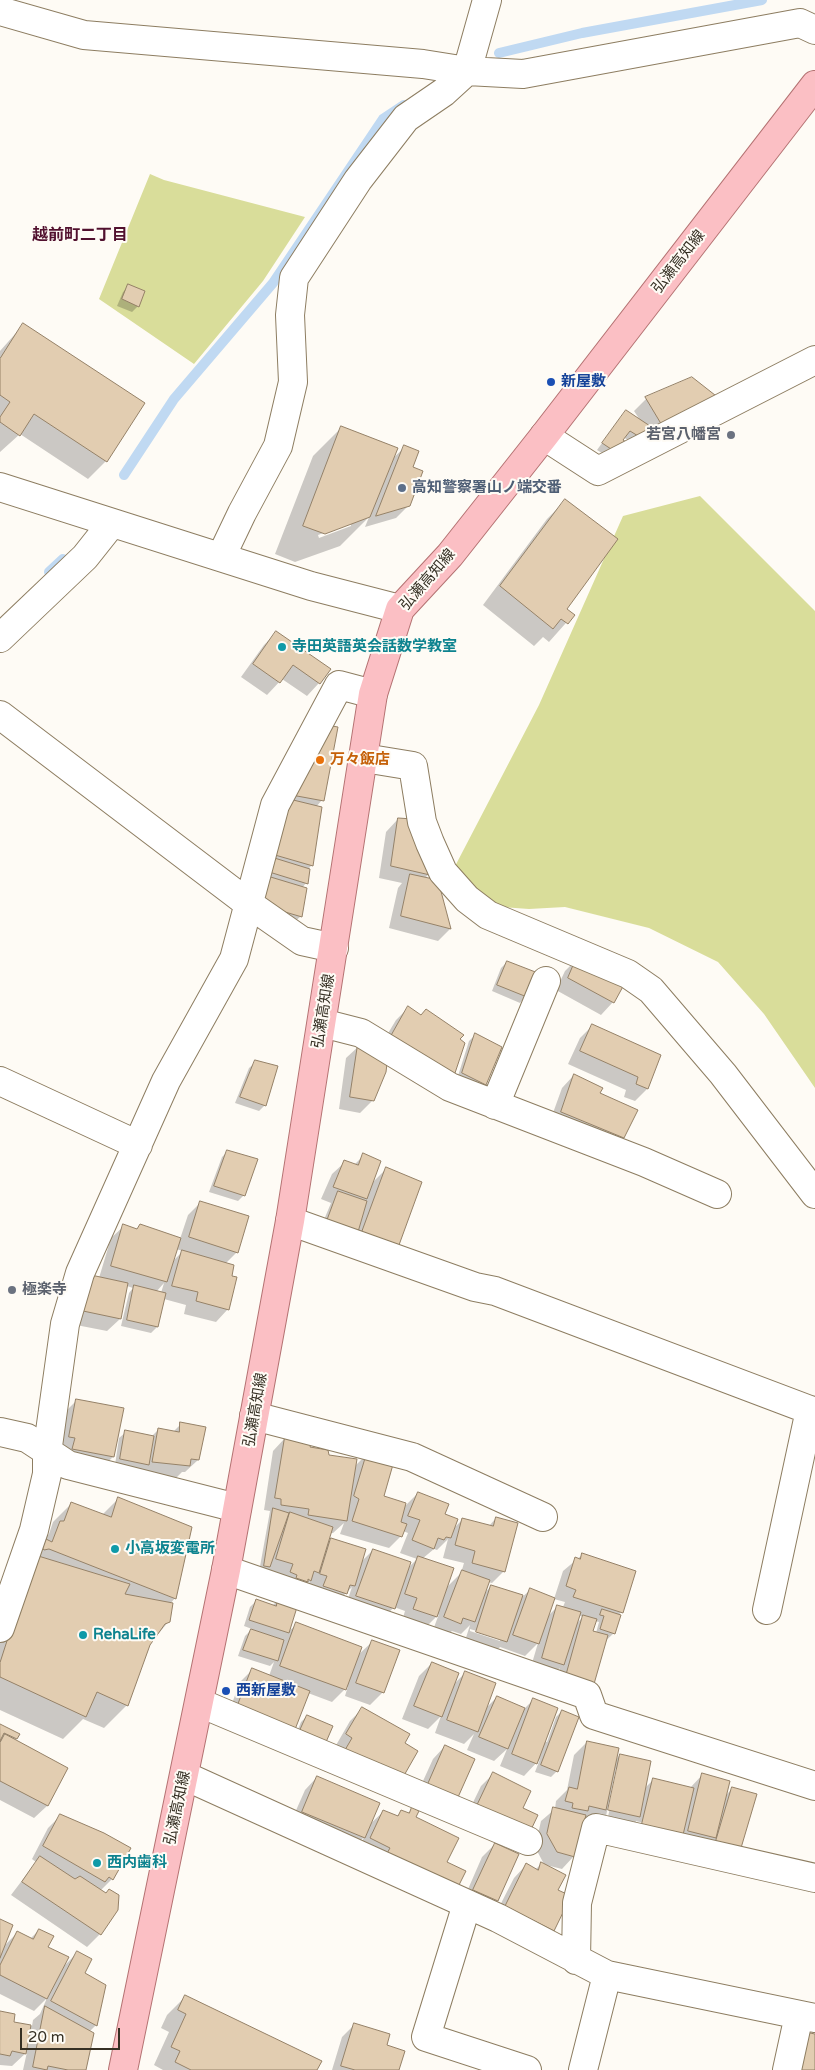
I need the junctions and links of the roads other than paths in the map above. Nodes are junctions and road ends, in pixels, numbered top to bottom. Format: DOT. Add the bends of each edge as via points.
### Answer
graph roads {
  1 [pos="487,0"];
  2 [pos="3,13"];
  3 [pos="815,30"];
  4 [pos="467,71"];
  5 [pos="815,86"];
  6 [pos="815,360"];
  7 [pos="544,436"];
  8 [pos="0,487"];
  9 [pos="112,523"];
  10 [pos="222,557"];
  11 [pos="400,609"];
  12 [pos="0,638"];
  13 [pos="373,694"];
  14 [pos="0,715"];
  15 [pos="364,758"];
  16 [pos="249,904"];
  17 [pos="334,948"];
  18 [pos="546,981"];
  19 [pos="322,1023"];
  20 [pos="0,1081"];
  21 [pos="495,1105"];
  22 [pos="138,1145"];
  23 [pos="717,1194"];
  24 [pos="815,1194"];
  25 [pos="290,1221"];
  26 [pos="812,1411"];
  27 [pos="254,1416"];
  28 [pos="0,1432"];
  29 [pos="47,1453"];
  30 [pos="238,1508"];
  31 [pos="543,1517"];
  32 [pos="226,1570"];
  33 [pos="767,1610"];
  34 [pos="0,1628"];
  35 [pos="200,1703"];
  36 [pos="185,1776"];
  37 [pos="815,1786"];
  38 [pos="528,1842"];
  39 [pos="815,1878"];
  40 [pos="467,1904"];
  41 [pos="576,1960"];
  42 [pos="607,1976"];
  43 [pos="807,2016"];
  44 [pos="123,2070"];
  45 [pos="527,2070"];
  46 [pos="583,2070"];
  47 [pos="787,2070"];
  1 -- 4 [label="street"];
  2 -- 4 [label="street" via="84,35 423,64"];
  3 -- 4 [label="street" via="800,23 522,74"];
  4 -- 10 [label="street" via="444,92 406,118 358,180 294,278 290,315 293,382 278,446"];
  5 -- 7 [label="main road, 弘瀬高知線"];
  6 -- 7 [label="street" via="598,471"];
  7 -- 11 [label="main road, 弘瀬高知線" via="450,555"];
  8 -- 9 [label="street"];
  9 -- 10 [label="street"];
  9 -- 12 [label="street" via="85,557"];
  10 -- 11 [label="street" via="311,586"];
  11 -- 13 [label="main road, 弘瀬高知線"];
  13 -- 15 [label="main road, 弘瀬高知線"];
  13 -- 16 [label="street" via="339,685 275,805"];
  14 -- 16 [label="street"];
  15 -- 17 [label="main road, 弘瀬高知線"];
  15 -- 24 [label="street" via="413,766 422,822 430,843 443,872 467,899 488,915 628,974 651,990 723,1074"];
  16 -- 17 [label="street" via="302,940"];
  16 -- 22 [label="street" via="234,959 166,1081"];
  17 -- 19 [label="main road, 弘瀬高知線"];
  18 -- 21 [label="street"];
  19 -- 21 [label="street" via="361,1033 450,1087"];
  19 -- 25 [label="main road, 弘瀬高知線"];
  20 -- 22 [label="street"];
  21 -- 23 [label="street" via="644,1162"];
  22 -- 29 [label="street" via="80,1273 64,1324"];
  25 -- 26 [label="street" via="475,1287 495,1291"];
  25 -- 27 [label="main road, 弘瀬高知線"];
  26 -- 33 [label="street"];
  27 -- 30 [label="main road, 弘瀬高知線"];
  27 -- 31 [label="street" via="412,1457"];
  28 -- 29 [label="street" via="27,1438"];
  29 -- 30 [label="street" via="68,1465"];
  29 -- 34 [label="street" via="47,1474 34,1530"];
  30 -- 32 [label="main road, 弘瀬高知線"];
  32 -- 35 [label="main road, 弘瀬高知線"];
  32 -- 37 [label="street" via="587,1695 594,1715"];
  35 -- 36 [label="main road, 弘瀬高知線"];
  35 -- 38 [label="street"];
  36 -- 40 [label="street"];
  36 -- 44 [label="main road, 弘瀬高知線"];
  39 -- 41 [label="street" via="596,1828 577,1903"];
  40 -- 41 [label="street"];
  40 -- 45 [label="street" via="426,2037"];
  41 -- 42 [label="street"];
  42 -- 43 [label="street"];
  42 -- 46 [label="street"];
  43 -- 47 [label="street"];
}
